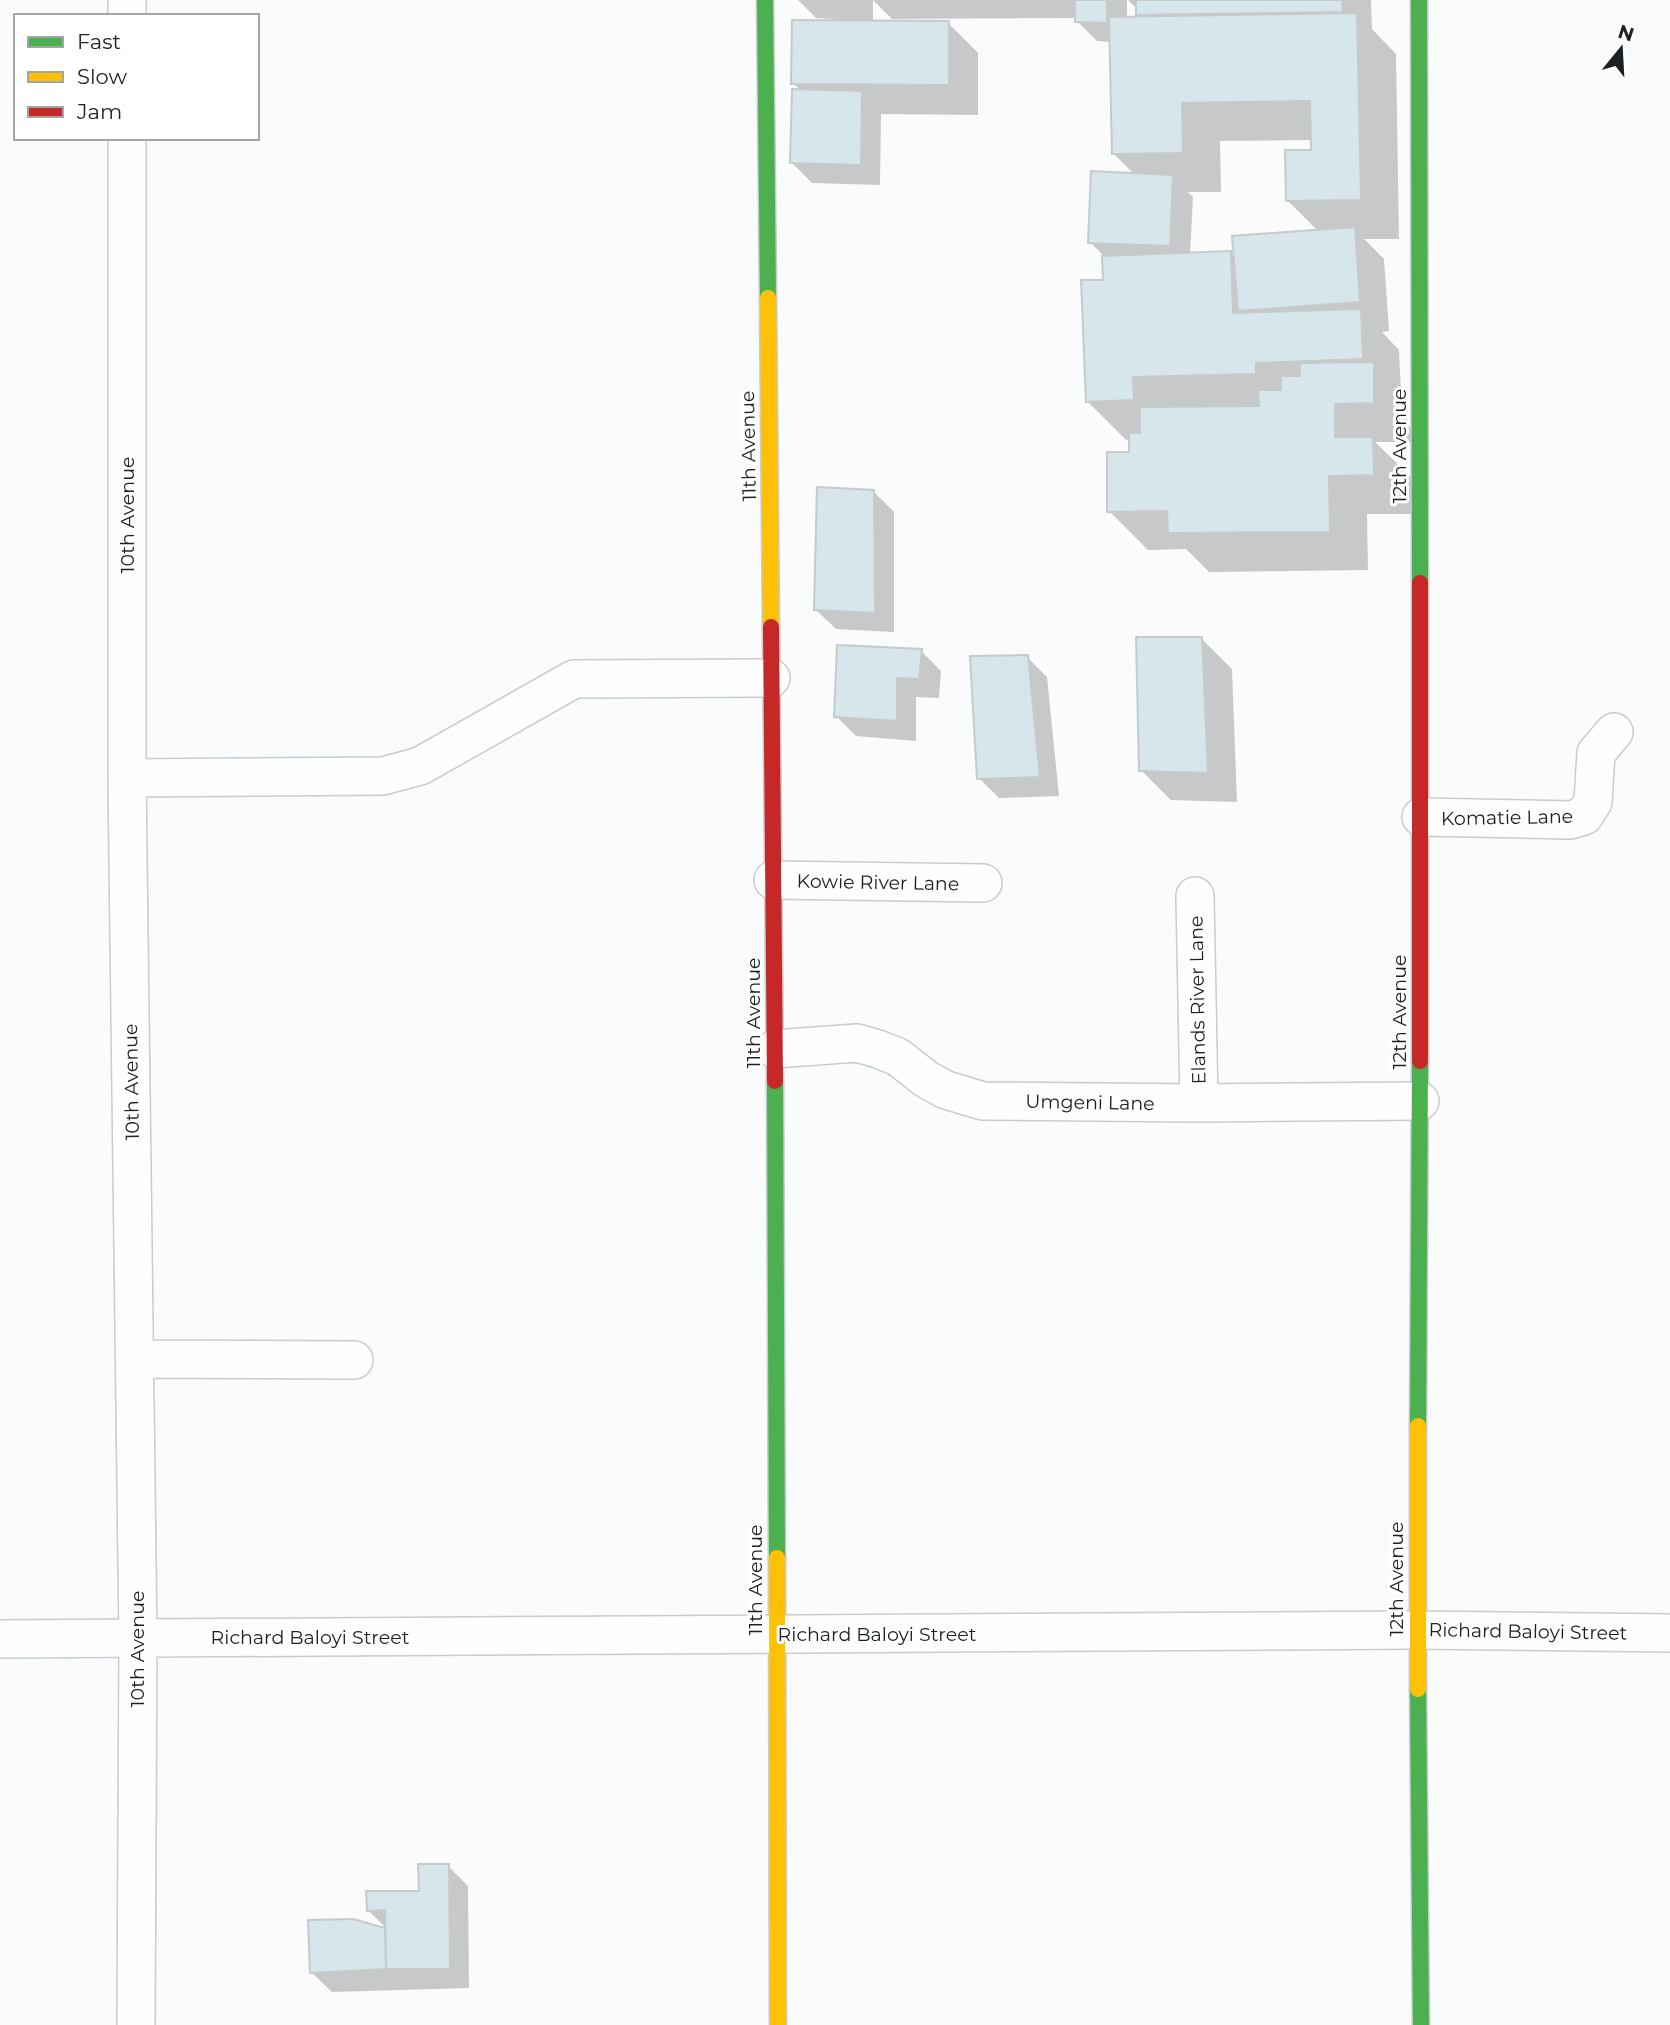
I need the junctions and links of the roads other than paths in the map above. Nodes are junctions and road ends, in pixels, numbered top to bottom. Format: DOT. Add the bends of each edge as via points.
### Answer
graph roads {
  1 [pos="765,0"];
  2 [pos="1419,0"];
  3 [pos="127,140"];
  4 [pos="771,678"];
  5 [pos="1614,732"];
  6 [pos="128,778"];
  7 [pos="1421,817"];
  8 [pos="773,880"];
  9 [pos="983,883"];
  10 [pos="1195,896"];
  11 [pos="775,1049"];
  12 [pos="1420,1101"];
  13 [pos="1199,1103"];
  14 [pos="135,1359"];
  15 [pos="354,1360"];
  16 [pos="1417,1630"];
  17 [pos="1670,1633"];
  18 [pos="776,1634"];
  19 [pos="0,1639"];
  20 [pos="138,1639"];
  21 [pos="136,2025"];
  22 [pos="778,2025"];
  23 [pos="1420,2025"];
  1 -- 4 [label="street, 11th Avenue"];
  2 -- 7 [label="street, 12th Avenue"];
  3 -- 6 [label="street, 10th Avenue"];
  4 -- 6 [label="street" via="574,679 420,766 383,776"];
  4 -- 8 [label="street, 11th Avenue"];
  5 -- 7 [label="street, Komatie Lane" via="1596,753 1593,802 1584,816 1570,820"];
  6 -- 14 [label="street, 10th Avenue"];
  7 -- 12 [label="street, 12th Avenue"];
  8 -- 9 [label="street, Kowie River Lane"];
  8 -- 11 [label="street, 11th Avenue"];
  10 -- 13 [label="street, Elands River Lane"];
  11 -- 13 [label="street, Umgeni Lane" via="858,1043 898,1057 946,1090 983,1101"];
  11 -- 18 [label="street, 11th Avenue"];
  12 -- 13 [label="street, Umgeni Lane"];
  12 -- 16 [label="street, 12th Avenue"];
  14 -- 15 [label="street"];
  14 -- 20 [label="street, 10th Avenue"];
  16 -- 17 [label="street, Richard Baloyi Street"];
  16 -- 18 [label="street, Richard Baloyi Street"];
  16 -- 23 [label="street, 12th Avenue"];
  18 -- 20 [label="street, Richard Baloyi Street"];
  18 -- 22 [label="street, 11th Avenue"];
  19 -- 20 [label="street, Richard Baloyi Street"];
  20 -- 21 [label="street, 10th Avenue"];
}
